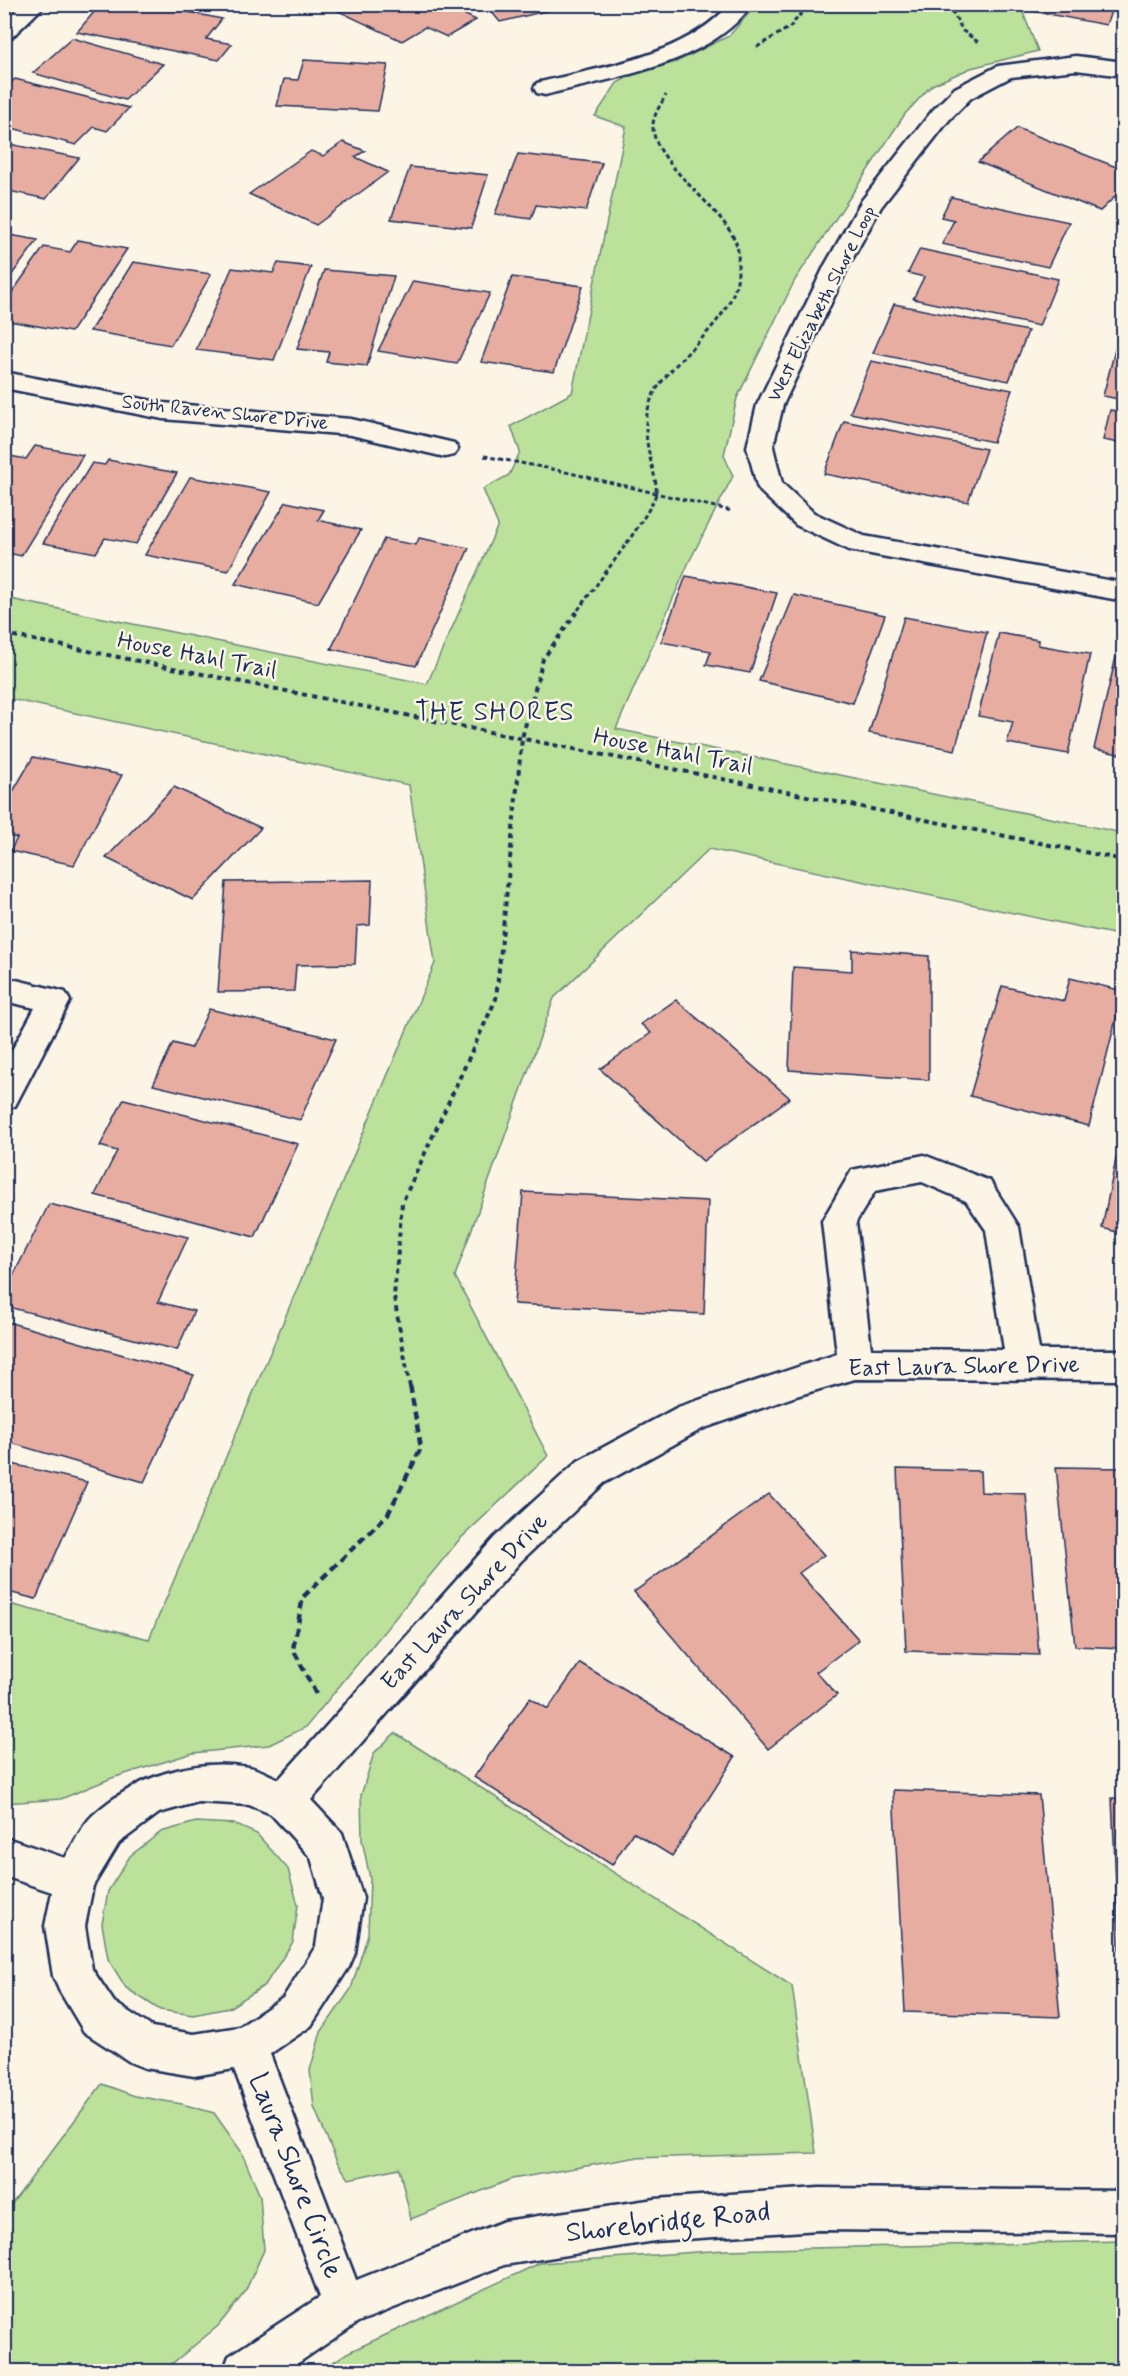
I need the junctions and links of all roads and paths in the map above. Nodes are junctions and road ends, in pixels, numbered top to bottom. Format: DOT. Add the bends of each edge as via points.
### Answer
graph roads {
  1 [pos="36,4"];
  2 [pos="742,4"];
  3 [pos="809,4"];
  4 [pos="948,4"];
  5 [pos="4,32"];
  6 [pos="984,43"];
  7 [pos="756,47"];
  8 [pos="1124,69"];
  9 [pos="545,88"];
  10 [pos="675,89"];
  11 [pos="4,380"];
  12 [pos="445,449"];
  13 [pos="656,495"];
  14 [pos="732,511"];
  15 [pos="1124,592"];
  16 [pos="4,634"];
  17 [pos="522,738"];
  18 [pos="1124,860"];
  19 [pos="4,989"];
  20 [pos="4,1097"];
  21 [pos="855,1364"];
  22 [pos="1024,1364"];
  23 [pos="1124,1365"];
  24 [pos="356,1720"];
  25 [pos="285,1801"];
  26 [pos="4,1856"];
  27 [pos="74,1880"];
  28 [pos="246,2046"];
  29 [pos="1124,2212"];
  30 [pos="344,2306"];
  31 [pos="245,2372"];
  1 -- 5 [label="street"];
  2 -- 9 [label="street" via="705,39 640,63"];
  3 -- 7 [label="path" via="790,27"];
  4 -- 6 [label="path" via="963,31 974,41"];
  8 -- 15 [label="street, West Elizabeth Shore Loop" via="1076,63 1006,71 963,93 941,115 870,205 837,265 770,405 759,447 770,486 805,519 858,544"];
  10 -- 13 [label="path" via="666,95 653,124 658,145 726,227 737,247 738,273 732,298 657,388 646,414 645,438"];
  11 -- 12 [label="street, South Raven Shore Drive" via="163,411 351,427"];
  12 -- 13 [label="path" via="557,470"];
  13 -- 14 [label="path"];
  13 -- 17 [label="path" via="543,658"];
  16 -- 17 [label="path, House Hahl Trail"];
  17 -- 18 [label="path, House Hahl Trail"];
  17 -- 24 [label="path" via="496,999 402,1203 394,1297 421,1448 387,1514 303,1597 293,1649 315,1693"];
  19 -- 20 [label="street" via="54,1000"];
  21 -- 22 [label="street, East Laura Shore Drive"];
  21 -- 22 [label="street" via="839,1221 864,1180 924,1168 978,1191 1002,1227"];
  21 -- 24 [label="street, East Laura Shore Drive" via="690,1418 591,1472 508,1549"];
  22 -- 23 [label="street, East Laura Shore Drive"];
  24 -- 25 [label="street, East Laura Shore Drive"];
  25 -- 27 [label="street, Laura Shore Circle" via="250,1786 198,1783 149,1797 105,1830"];
  25 -- 28 [label="street, Laura Shore Circle" via="328,1847 343,1898 335,1953 297,2012"];
  26 -- 27 [label="street"];
  27 -- 28 [label="street, Laura Shore Circle" via="65,1926 73,1976 99,2017 146,2047 194,2055"];
  28 -- 30 [label="street, Laura Shore Circle"];
  29 -- 30 [label="street, Shorebridge Road" via="819,2209 655,2220 504,2243"];
  30 -- 31 [label="street, Shorebridge Road"];
}
